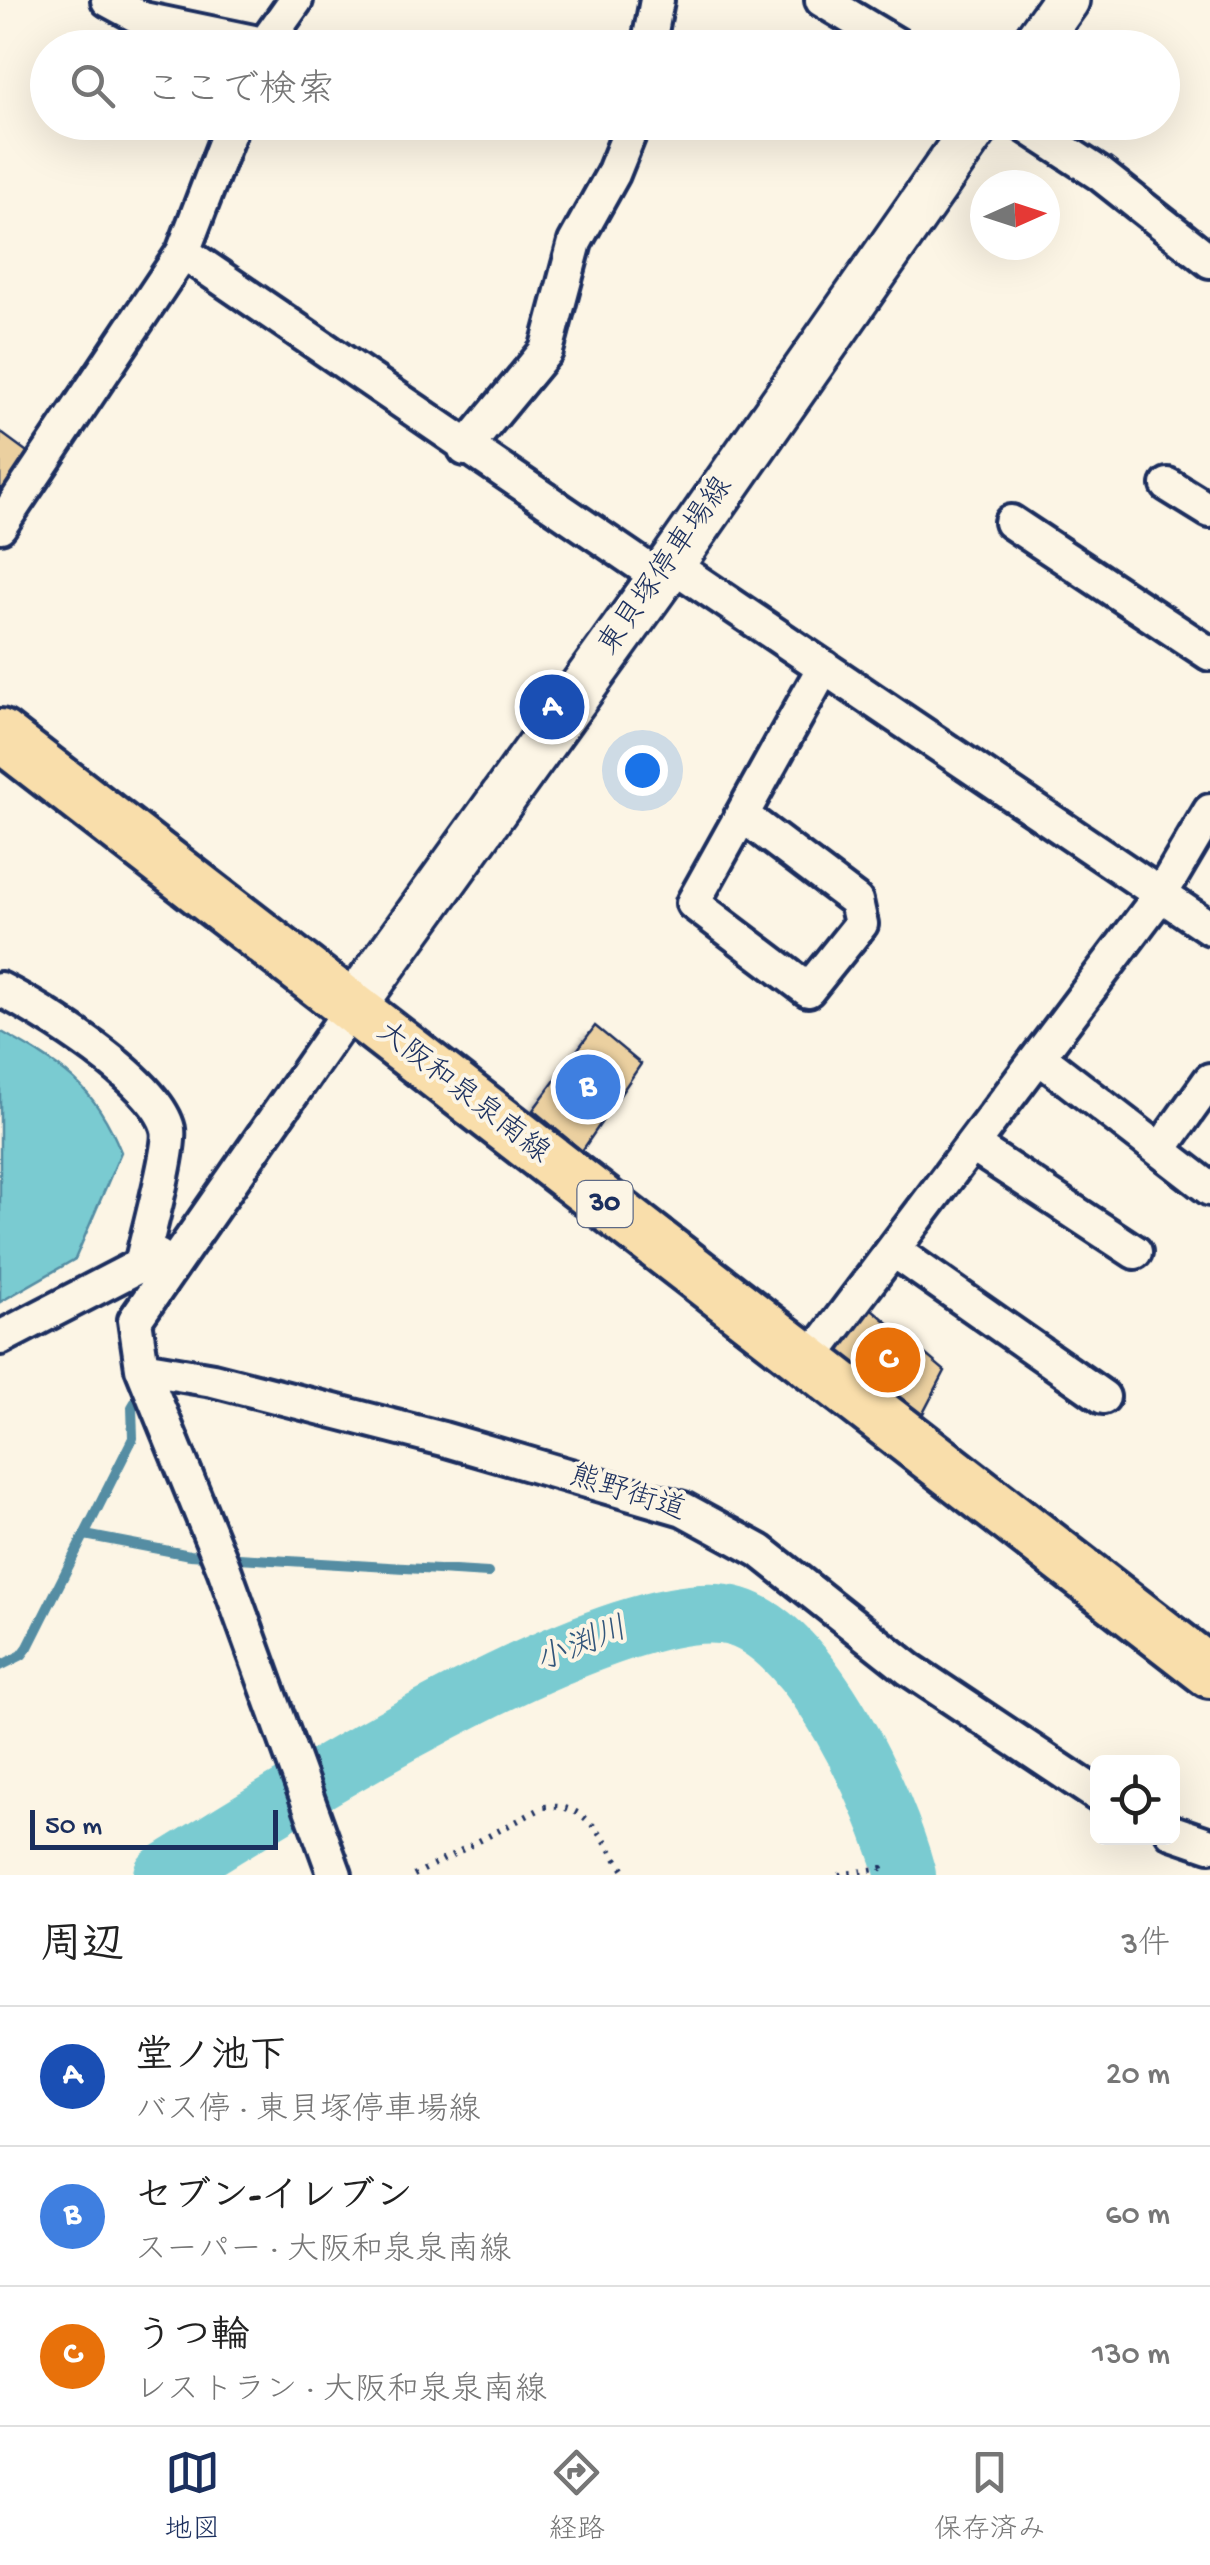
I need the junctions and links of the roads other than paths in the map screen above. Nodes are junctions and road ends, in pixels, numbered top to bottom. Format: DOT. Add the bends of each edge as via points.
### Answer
graph roads {
  1 [pos="108,0"];
  2 [pos="296,0"];
  3 [pos="657,0"];
  4 [pos="822,0"];
  5 [pos="1066,0"];
  6 [pos="192,30"];
  7 [pos="274,30"];
  8 [pos="651,30"];
  9 [pos="872,30"];
  10 [pos="1045,30"];
  11 [pos="226,140"];
  12 [pos="627,140"];
  13 [pos="966,140"];
  14 [pos="1048,140"];
  15 [pos="184,252"];
  16 [pos="1210,261"];
  17 [pos="465,449"];
  18 [pos="1168,485"];
  19 [pos="1210,511"];
  20 [pos="1011,522"];
  21 [pos="0,526"];
  22 [pos="666,571"];
  23 [pos="1210,654"];
  24 [pos="824,667"];
  25 [pos="0,735"];
  26 [pos="1210,811"];
  27 [pos="742,815"];
  28 [pos="1161,894"];
  29 [pos="1210,928"];
  30 [pos="0,988"];
  31 [pos="351,1008"];
  32 [pos="1039,1057"];
  33 [pos="1210,1080"];
  34 [pos="972,1144"];
  35 [pos="1160,1150"];
  36 [pos="1210,1189"];
  37 [pos="188,1240"];
  38 [pos="893,1250"];
  39 [pos="1135,1252"];
  40 [pos="141,1265"];
  41 [pos="0,1338"];
  42 [pos="809,1361"];
  43 [pos="142,1368"];
  44 [pos="1103,1397"];
  45 [pos="1210,1672"];
  46 [pos="1090,1791"];
  47 [pos="1180,1835"];
  48 [pos="1210,1844"];
  49 [pos="335,1875"];
  1 -- 6 [label="street" via="143,19"];
  2 -- 7 [label="street"];
  3 -- 8 [label="street"];
  4 -- 9 [label="street"];
  5 -- 10 [label="main road"];
  11 -- 15 [label="street"];
  12 -- 17 [label="street" via="575,242 546,351"];
  13 -- 22 [label="main road, 東貝塚停車場線"];
  14 -- 16 [label="street"];
  15 -- 17 [label="street"];
  15 -- 21 [label="street"];
  17 -- 22 [label="street"];
  18 -- 19 [label="street"];
  20 -- 23 [label="street"];
  22 -- 24 [label="street"];
  22 -- 31 [label="main road, 東貝塚停車場線"];
  24 -- 27 [label="street"];
  24 -- 28 [label="street"];
  25 -- 31 [label="main road, 大阪和泉泉南線 / 30"];
  26 -- 28 [label="street"];
  27 -- 27 [label="street" via="856,901 861,924 808,990 693,903"];
  28 -- 29 [label="street"];
  28 -- 32 [label="street"];
  30 -- 40 [label="street" via="54,1017 153,1099 169,1131"];
  31 -- 37 [label="street"];
  31 -- 42 [label="main road, 大阪和泉泉南線 / 30"];
  32 -- 34 [label="street"];
  32 -- 35 [label="street"];
  33 -- 35 [label="street"];
  34 -- 38 [label="street"];
  34 -- 39 [label="street"];
  35 -- 36 [label="street"];
  37 -- 40 [label="street"];
  37 -- 43 [label="street" via="136,1320"];
  38 -- 42 [label="street"];
  38 -- 44 [label="street"];
  40 -- 41 [label="street"];
  42 -- 45 [label="main road, 大阪和泉泉南線 / 30"];
  43 -- 46 [label="street, 熊野街道" via="443,1438 683,1509 760,1551 908,1670"];
  43 -- 49 [label="street"];
  47 -- 48 [label="street"];
}
